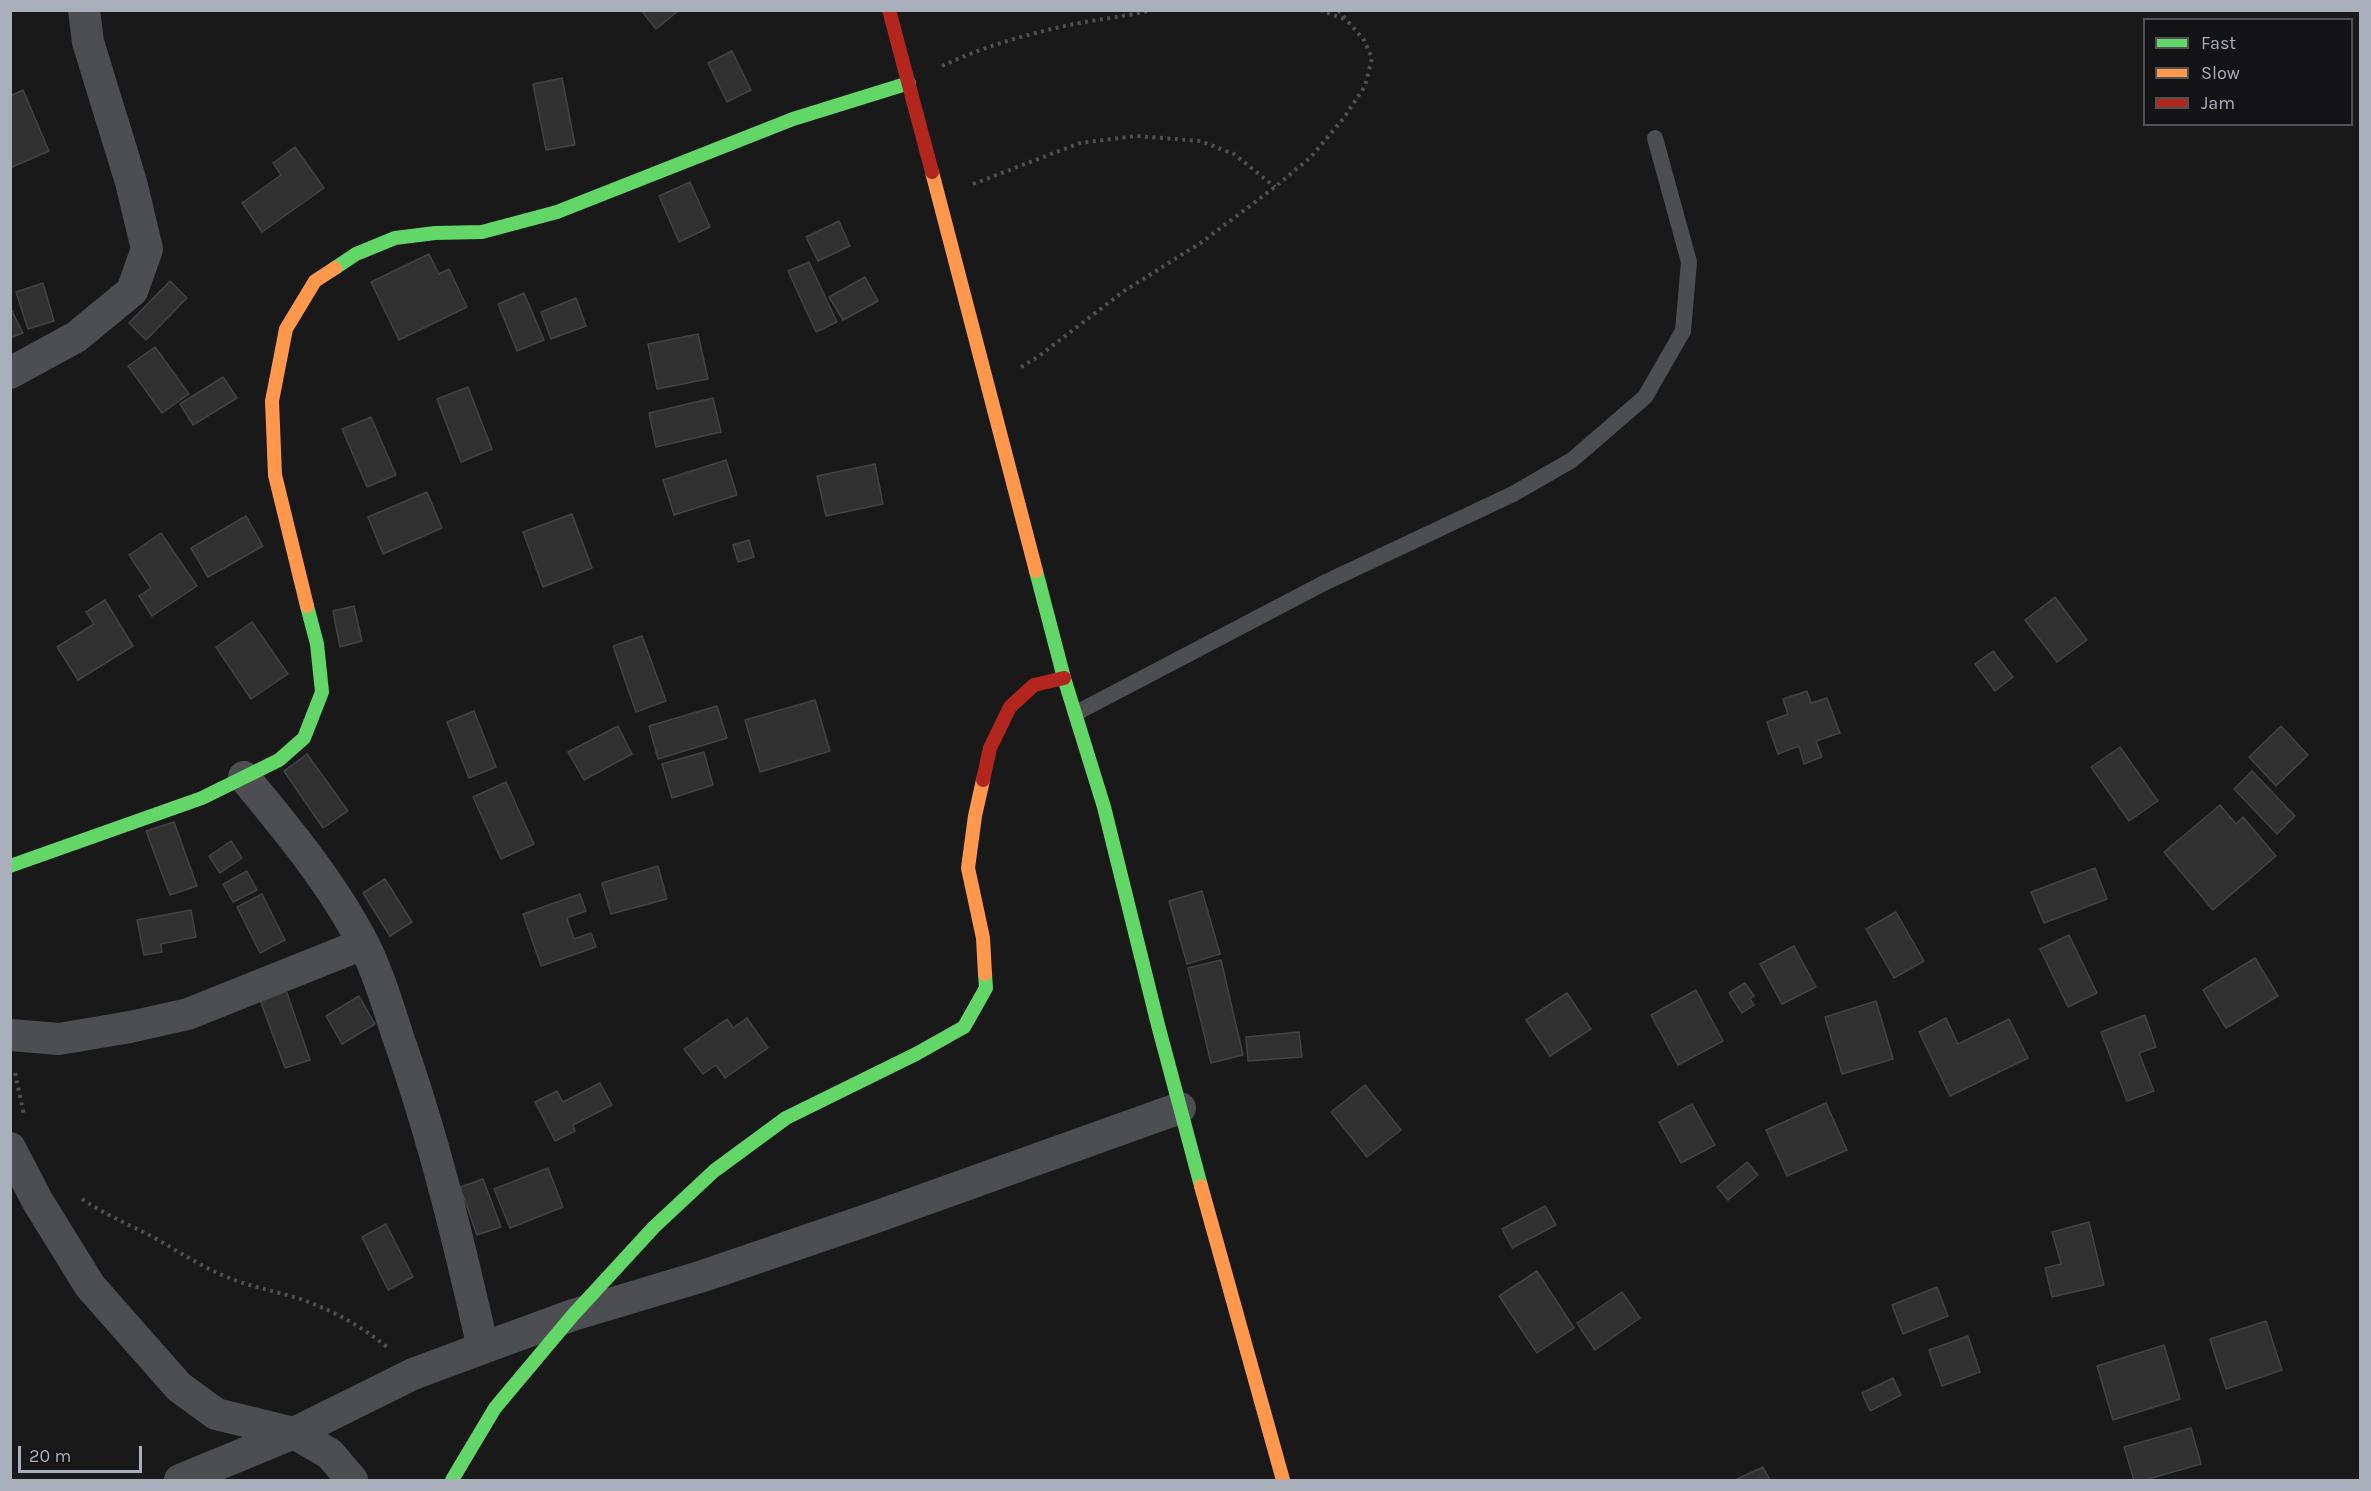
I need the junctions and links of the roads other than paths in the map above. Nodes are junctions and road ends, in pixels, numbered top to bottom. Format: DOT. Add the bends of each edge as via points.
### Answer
graph roads {
  1 [pos="84,10"];
  2 [pos="889,10"];
  3 [pos="909,83"];
  4 [pos="1655,138"];
  5 [pos="10,373"];
  6 [pos="1064,678"];
  7 [pos="1076,713"];
  8 [pos="244,777"];
  9 [pos="10,866"];
  10 [pos="363,944"];
  11 [pos="10,1035"];
  12 [pos="1180,1108"];
  13 [pos="10,1148"];
  14 [pos="24,1200"];
  15 [pos="573,1315"];
  16 [pos="483,1348"];
  17 [pos="294,1433"];
  18 [pos="180,1480"];
  19 [pos="352,1480"];
  20 [pos="452,1480"];
  21 [pos="1283,1480"];
  1 -- 5 [label="street" via="88,42 147,249 132,291 76,337"];
  2 -- 3 [label="street"];
  3 -- 6 [label="street"];
  3 -- 8 [label="street" via="793,119 557,212 482,232 395,238 356,254 315,281 286,329 272,401 275,475 317,644 322,692 304,738 279,760"];
  4 -- 7 [label="lane" via="1689,262 1683,331 1645,397 1572,460 1523,488 1324,583"];
  6 -- 7 [label="street"];
  6 -- 15 [label="street" via="1034,685 1010,707 990,748 968,868 984,938 986,988 964,1027 786,1118 714,1171 654,1227"];
  7 -- 12 [label="street"];
  8 -- 9 [label="street" via="202,798"];
  8 -- 10 [label="street" via="290,832"];
  10 -- 11 [label="street" via="188,1014 59,1039"];
  10 -- 16 [label="street" via="419,1095"];
  12 -- 15 [label="street" via="725,1269"];
  12 -- 21 [label="street"];
  13 -- 14 [label="street"];
  14 -- 17 [label="street" via="90,1286 179,1387 216,1414"];
  15 -- 16 [label="street"];
  15 -- 20 [label="street" via="495,1408"];
  16 -- 17 [label="street" via="413,1374"];
  17 -- 18 [label="street"];
  17 -- 19 [label="street" via="330,1454"];
}
